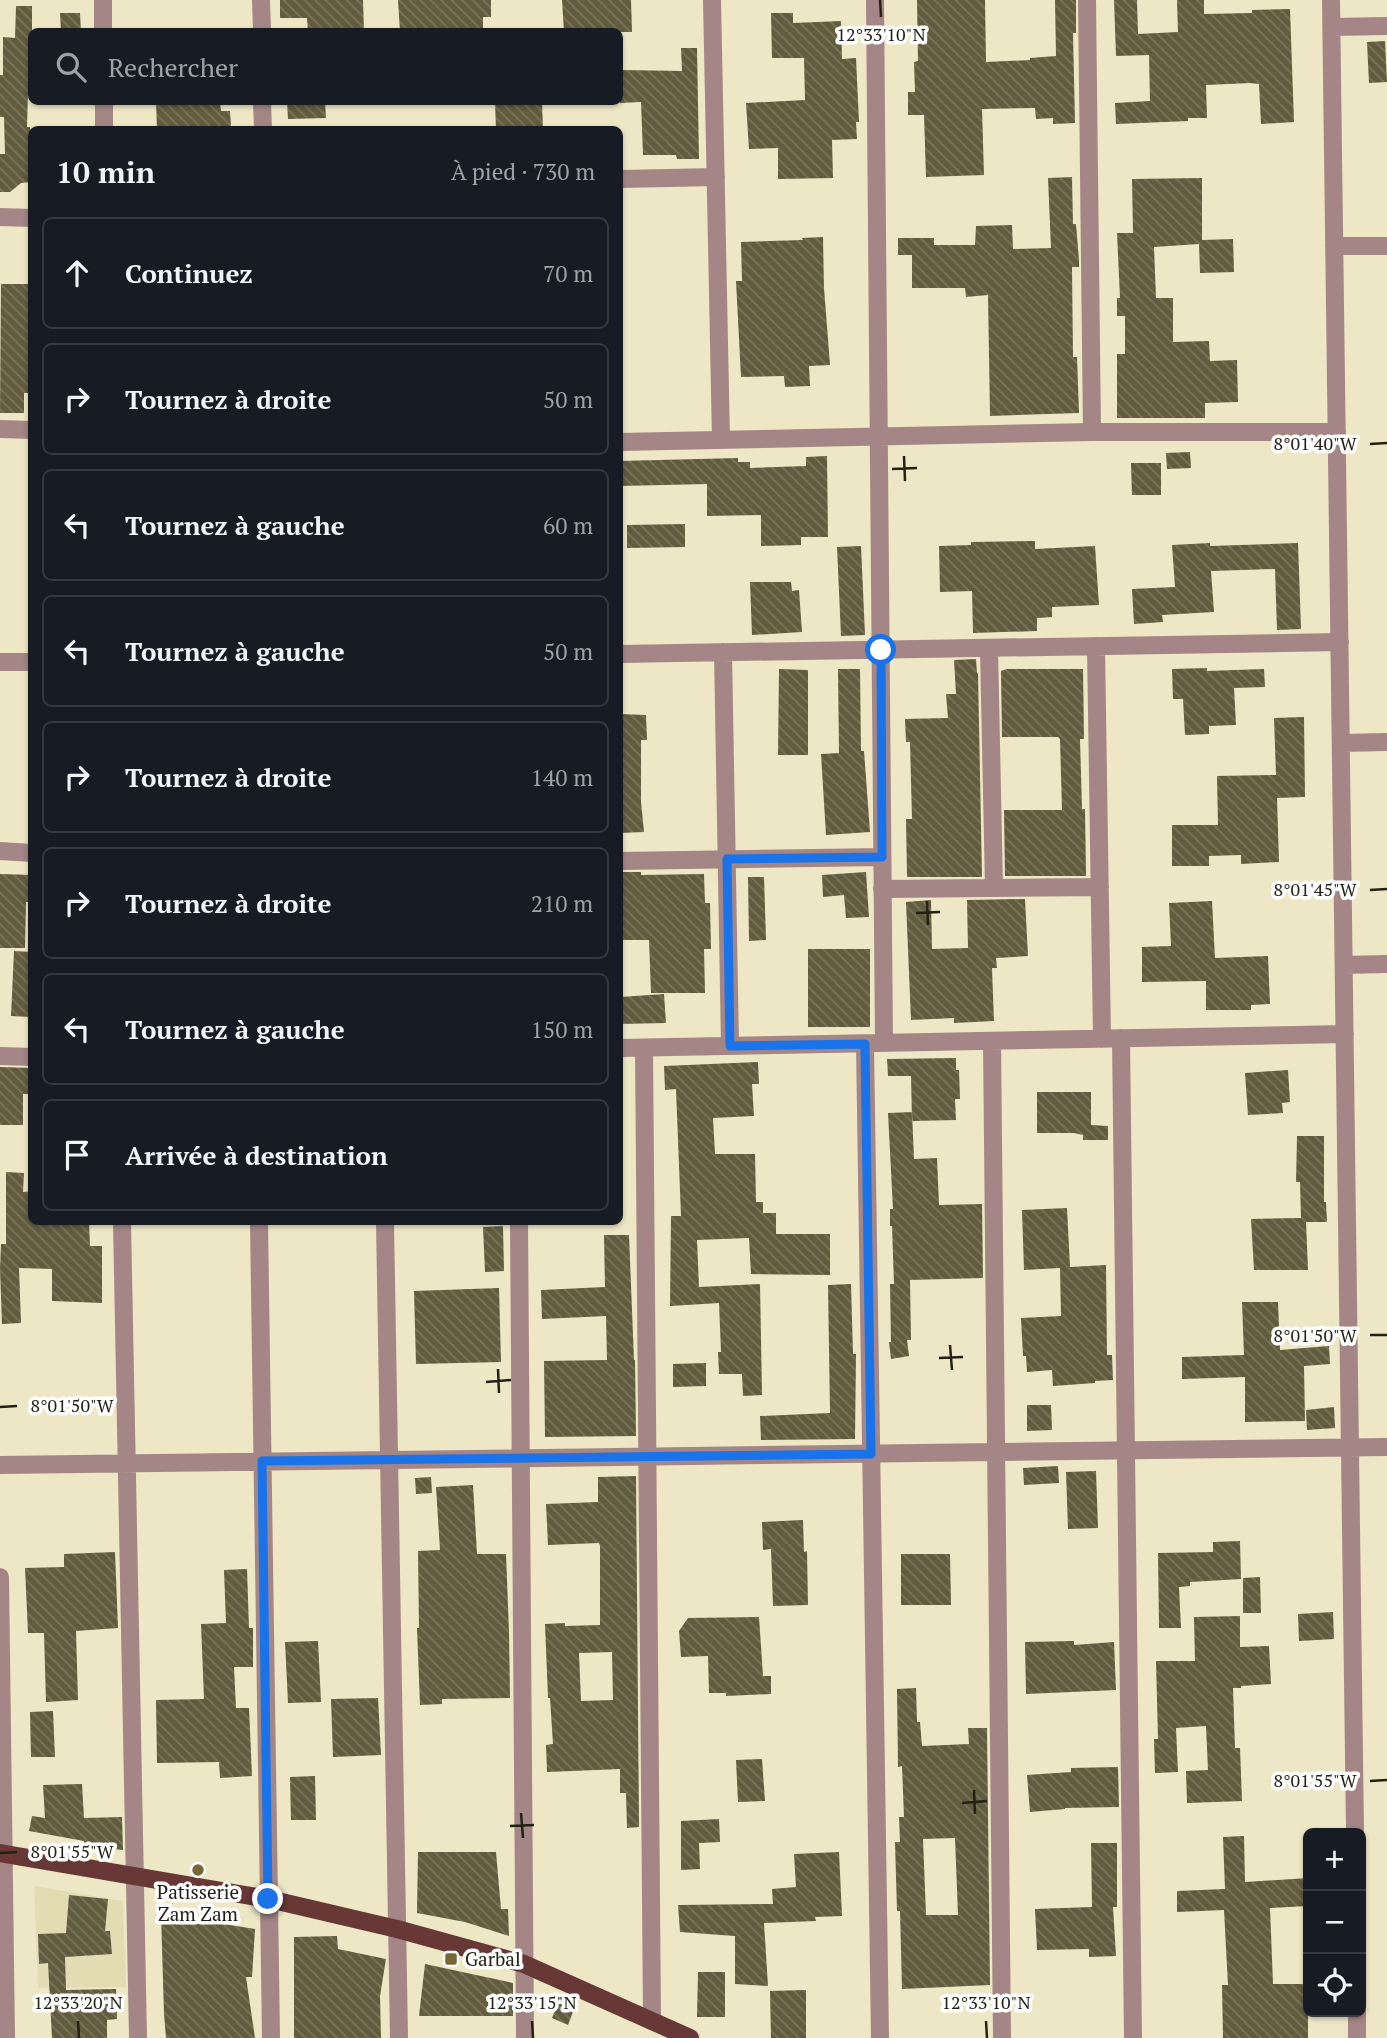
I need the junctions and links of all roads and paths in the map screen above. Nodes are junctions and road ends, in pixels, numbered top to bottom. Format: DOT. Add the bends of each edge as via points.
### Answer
graph roads {
  1 [pos="103,0"];
  2 [pos="261,0"];
  3 [pos="712,0"];
  4 [pos="875,0"];
  5 [pos="1087,0"];
  6 [pos="1331,0"];
  7 [pos="1387,26"];
  8 [pos="1332,27"];
  9 [pos="103,28"];
  10 [pos="262,28"];
  11 [pos="104,105"];
  12 [pos="262,105"];
  13 [pos="104,126"];
  14 [pos="263,126"];
  15 [pos="716,177"];
  16 [pos="623,179"];
  17 [pos="0,217"];
  18 [pos="28,218"];
  19 [pos="1335,246"];
  20 [pos="1387,246"];
  21 [pos="0,429"];
  22 [pos="28,430"];
  23 [pos="1092,432"];
  24 [pos="1337,432"];
  25 [pos="879,437"];
  26 [pos="721,440"];
  27 [pos="623,442"];
  28 [pos="1340,642"];
  29 [pos="1096,646"];
  30 [pos="989,648"];
  31 [pos="881,650"];
  32 [pos="723,652"];
  33 [pos="623,654"];
  34 [pos="0,662"];
  35 [pos="28,662"];
  36 [pos="1387,742"];
  37 [pos="1341,743"];
  38 [pos="0,852"];
  39 [pos="28,853"];
  40 [pos="882,857"];
  41 [pos="727,859"];
  42 [pos="623,861"];
  43 [pos="1100,887"];
  44 [pos="994,888"];
  45 [pos="882,889"];
  46 [pos="1387,964"];
  47 [pos="1344,965"];
  48 [pos="1345,1034"];
  49 [pos="1121,1038"];
  50 [pos="1102,1039"];
  51 [pos="992,1041"];
  52 [pos="884,1043"];
  53 [pos="865,1044"];
  54 [pos="730,1046"];
  55 [pos="623,1048"];
  56 [pos="644,1048"];
  57 [pos="0,1056"];
  58 [pos="28,1057"];
  59 [pos="122,1225"];
  60 [pos="259,1225"];
  61 [pos="385,1225"];
  62 [pos="519,1225"];
  63 [pos="1350,1447"];
  64 [pos="1387,1447"];
  65 [pos="1126,1450"];
  66 [pos="996,1452"];
  67 [pos="871,1454"];
  68 [pos="648,1456"];
  69 [pos="521,1458"];
  70 [pos="389,1460"];
  71 [pos="262,1461"];
  72 [pos="127,1463"];
  73 [pos="0,1465"];
  74 [pos="0,1577"];
  75 [pos="1355,1828"];
  76 [pos="2,1854"];
  77 [pos="135,1876"];
  78 [pos="268,1899"];
  79 [pos="397,1929"];
  80 [pos="524,1964"];
  81 [pos="1357,2017"];
  82 [pos="652,2021"];
  83 [pos="6,2038"];
  84 [pos="138,2038"];
  85 [pos="271,2038"];
  86 [pos="399,2038"];
  87 [pos="525,2038"];
  88 [pos="690,2038"];
  89 [pos="880,2038"];
  90 [pos="1002,2038"];
  91 [pos="1133,2038"];
  92 [pos="1357,2038"];
  1 -- 9 [label="street"];
  2 -- 10 [label="street"];
  3 -- 15 [label="street"];
  4 -- 25 [label="street"];
  5 -- 23 [label="street"];
  6 -- 8 [label="street"];
  7 -- 8 [label="street"];
  8 -- 19 [label="street"];
  11 -- 13 [label="street"];
  12 -- 14 [label="street"];
  15 -- 16 [label="street"];
  15 -- 26 [label="street"];
  17 -- 18 [label="street"];
  19 -- 20 [label="street"];
  19 -- 24 [label="street"];
  21 -- 22 [label="street"];
  23 -- 24 [label="street"];
  23 -- 25 [label="street"];
  24 -- 28 [label="street"];
  25 -- 26 [label="street"];
  25 -- 31 [label="street"];
  26 -- 27 [label="street"];
  28 -- 29 [label="street"];
  28 -- 37 [label="street"];
  29 -- 30 [label="street"];
  29 -- 43 [label="street"];
  30 -- 31 [label="street"];
  30 -- 44 [label="street"];
  31 -- 32 [label="street"];
  31 -- 40 [label="street"];
  32 -- 33 [label="street"];
  32 -- 41 [label="street"];
  34 -- 35 [label="street"];
  36 -- 37 [label="street"];
  37 -- 47 [label="street"];
  38 -- 39 [label="street"];
  40 -- 41 [label="street"];
  40 -- 45 [label="street"];
  41 -- 42 [label="street"];
  41 -- 54 [label="street"];
  43 -- 44 [label="street"];
  43 -- 50 [label="street"];
  44 -- 45 [label="street"];
  45 -- 52 [label="street"];
  46 -- 47 [label="street"];
  47 -- 48 [label="street"];
  48 -- 49 [label="street"];
  48 -- 63 [label="street"];
  49 -- 50 [label="street"];
  49 -- 65 [label="street"];
  50 -- 51 [label="street"];
  51 -- 52 [label="street"];
  51 -- 66 [label="street"];
  52 -- 53 [label="street"];
  53 -- 54 [label="street"];
  53 -- 67 [label="street"];
  54 -- 56 [label="street"];
  55 -- 56 [label="street"];
  56 -- 68 [label="street"];
  57 -- 58 [label="street"];
  59 -- 72 [label="street"];
  60 -- 71 [label="street"];
  61 -- 70 [label="street"];
  62 -- 69 [label="street"];
  63 -- 64 [label="street"];
  63 -- 65 [label="street"];
  63 -- 75 [label="street"];
  65 -- 66 [label="street"];
  65 -- 91 [label="street"];
  66 -- 67 [label="street"];
  66 -- 90 [label="street"];
  67 -- 68 [label="street"];
  67 -- 89 [label="street"];
  68 -- 69 [label="street"];
  68 -- 82 [label="street"];
  69 -- 70 [label="street"];
  69 -- 80 [label="street"];
  70 -- 71 [label="street"];
  70 -- 79 [label="street"];
  71 -- 72 [label="street"];
  71 -- 78 [label="street"];
  72 -- 73 [label="street"];
  72 -- 77 [label="street"];
  74 -- 76 [label="street"];
  76 -- 77 [label="main road"];
  76 -- 83 [label="street"];
  77 -- 78 [label="main road"];
  77 -- 84 [label="street"];
  78 -- 79 [label="main road"];
  78 -- 85 [label="street"];
  79 -- 80 [label="main road"];
  79 -- 86 [label="street"];
  80 -- 82 [label="main road"];
  80 -- 87 [label="street"];
  81 -- 92 [label="street"];
  82 -- 88 [label="main road"];
}
